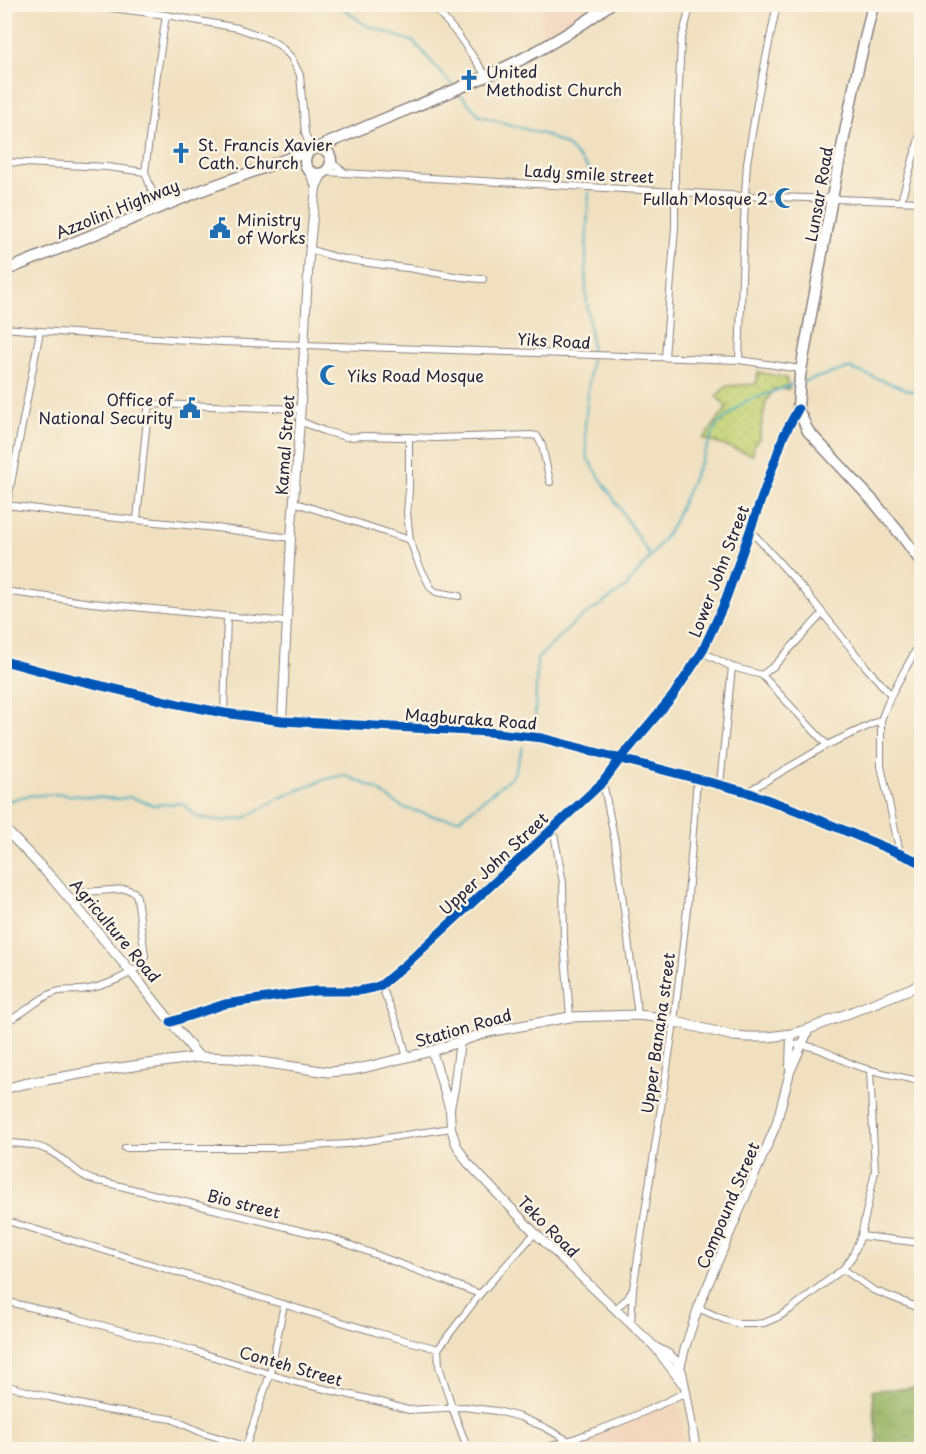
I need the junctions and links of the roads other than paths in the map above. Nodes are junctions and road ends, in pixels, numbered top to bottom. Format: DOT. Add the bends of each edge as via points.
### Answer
graph roads {
  1 [pos="81,4"];
  2 [pos="432,4"];
  3 [pos="610,4"];
  4 [pos="691,4"];
  5 [pos="777,4"];
  6 [pos="873,4"];
  7 [pos="166,15"];
  8 [pos="487,76"];
  9 [pos="921,128"];
  10 [pos="340,138"];
  11 [pos="312,150"];
  12 [pos="285,161"];
  13 [pos="4,162"];
  14 [pos="328,166"];
  15 [pos="307,167"];
  16 [pos="145,172"];
  17 [pos="316,187"];
  18 [pos="675,191"];
  19 [pos="745,196"];
  20 [pos="832,198"];
  21 [pos="901,201"];
  22 [pos="921,202"];
  23 [pos="158,208"];
  24 [pos="310,249"];
  25 [pos="4,271"];
  26 [pos="483,279"];
  27 [pos="4,328"];
  28 [pos="40,331"];
  29 [pos="304,344"];
  30 [pos="665,357"];
  31 [pos="739,360"];
  32 [pos="801,373"];
  33 [pos="301,409"];
  34 [pos="798,409"];
  35 [pos="300,421"];
  36 [pos="409,438"];
  37 [pos="550,482"];
  38 [pos="294,502"];
  39 [pos="7,506"];
  40 [pos="138,519"];
  41 [pos="4,520"];
  42 [pos="751,531"];
  43 [pos="291,538"];
  44 [pos="410,540"];
  45 [pos="921,563"];
  46 [pos="4,591"];
  47 [pos="459,596"];
  48 [pos="822,614"];
  49 [pos="227,616"];
  50 [pos="287,622"];
  51 [pos="921,639"];
  52 [pos="702,652"];
  53 [pos="4,661"];
  54 [pos="732,667"];
  55 [pos="762,675"];
  56 [pos="891,695"];
  57 [pos="224,713"];
  58 [pos="881,720"];
  59 [pos="282,721"];
  60 [pos="827,745"];
  61 [pos="620,759"];
  62 [pos="697,778"];
  63 [pos="603,782"];
  64 [pos="720,784"];
  65 [pos="747,792"];
  66 [pos="4,828"];
  67 [pos="553,828"];
  68 [pos="900,853"];
  69 [pos="921,863"];
  70 [pos="84,892"];
  71 [pos="132,973"];
  72 [pos="921,984"];
  73 [pos="381,985"];
  74 [pos="638,1015"];
  75 [pos="570,1017"];
  76 [pos="4,1022"];
  77 [pos="171,1022"];
  78 [pos="674,1022"];
  79 [pos="808,1029"];
  80 [pos="791,1039"];
  81 [pos="460,1041"];
  82 [pos="803,1044"];
  83 [pos="432,1051"];
  84 [pos="199,1057"];
  85 [pos="407,1058"];
  86 [pos="870,1070"];
  87 [pos="790,1072"];
  88 [pos="921,1082"];
  89 [pos="4,1089"];
  90 [pos="450,1110"];
  91 [pos="452,1128"];
  92 [pos="4,1143"];
  93 [pos="125,1148"];
  94 [pos="4,1220"];
  95 [pos="535,1233"];
  96 [pos="861,1236"];
  97 [pos="921,1243"];
  98 [pos="843,1269"];
  99 [pos="633,1289"];
  100 [pos="480,1294"];
  101 [pos="4,1301"];
  102 [pos="284,1304"];
  103 [pos="698,1308"];
  104 [pos="615,1309"];
  105 [pos="921,1309"];
  106 [pos="631,1324"];
  107 [pos="685,1348"];
  108 [pos="438,1349"];
  109 [pos="666,1357"];
  110 [pos="680,1368"];
  111 [pos="270,1374"];
  112 [pos="4,1385"];
  113 [pos="685,1390"];
  114 [pos="452,1407"];
  115 [pos="569,1441"];
  116 [pos="246,1446"];
  117 [pos="258,1449"];
  118 [pos="468,1449"];
  119 [pos="538,1449"];
  120 [pos="696,1449"];
  1 -- 7 [label="street"];
  2 -- 8 [label="street"];
  3 -- 8 [label="main road, Azzolini Highway" via="536,53"];
  4 -- 18 [label="street" via="681,41"];
  5 -- 19 [label="street" via="747,163"];
  6 -- 20 [label="main road, Lunsar Road"];
  7 -- 11 [label="street" via="238,28 269,39 287,52 300,75 305,133"];
  7 -- 16 [label="street"];
  8 -- 10 [label="main road, Azzolini Highway"];
  9 -- 21 [label="street"];
  10 -- 11 [label="main road, Azzolini Highway"];
  10 -- 14 [label="main road"];
  11 -- 12 [label="main road, Azzolini Highway"];
  11 -- 14 [label="main road" via="328,151"];
  11 -- 15 [label="main road" via="306,158"];
  12 -- 15 [label="main road"];
  12 -- 23 [label="main road, Azzolini Highway"];
  13 -- 16 [label="street"];
  14 -- 15 [label="main road" via="318,174"];
  14 -- 17 [label="street, Kamal Street"];
  14 -- 18 [label="street, Lady smile street" via="345,172"];
  15 -- 17 [label="street"];
  16 -- 23 [label="street"];
  17 -- 24 [label="street, Kamal Street"];
  18 -- 19 [label="street, Lady smile street"];
  18 -- 30 [label="street"];
  19 -- 20 [label="street, Lady smile street"];
  19 -- 31 [label="street"];
  20 -- 21 [label="street, Lady smile street"];
  20 -- 32 [label="main road, Lunsar Road"];
  21 -- 22 [label="street, Lady smile street"];
  23 -- 25 [label="main road, Azzolini Highway"];
  24 -- 26 [label="street" via="344,259"];
  24 -- 29 [label="street, Kamal Street"];
  27 -- 28 [label="street, Yiks Road"];
  28 -- 29 [label="street, Yiks Road"];
  28 -- 39 [label="street"];
  29 -- 30 [label="street, Yiks Road"];
  29 -- 33 [label="street, Kamal Street"];
  30 -- 31 [label="street, Yiks Road"];
  31 -- 32 [label="street, Yiks Road"];
  32 -- 34 [label="main road, Lunsar Road"];
  33 -- 35 [label="street, Kamal Street"];
  33 -- 40 [label="street" via="151,406"];
  34 -- 42 [label="street, Lower John Street"];
  34 -- 45 [label="main road" via="808,430 874,502"];
  35 -- 36 [label="street" via="346,437"];
  35 -- 38 [label="street, Kamal Street"];
  36 -- 37 [label="street" via="537,436"];
  36 -- 44 [label="street"];
  38 -- 43 [label="street, Kamal Street"];
  38 -- 44 [label="street"];
  39 -- 40 [label="street"];
  39 -- 41 [label="street"];
  40 -- 43 [label="street"];
  42 -- 48 [label="street"];
  42 -- 52 [label="street, Lower John Street"];
  43 -- 50 [label="street, Kamal Street"];
  44 -- 47 [label="street" via="431,588"];
  46 -- 49 [label="street"];
  48 -- 55 [label="street"];
  48 -- 56 [label="street"];
  49 -- 50 [label="street"];
  49 -- 57 [label="street"];
  50 -- 59 [label="street, Kamal Street"];
  51 -- 56 [label="street"];
  52 -- 54 [label="street"];
  52 -- 61 [label="street, Lower John Street" via="672,697"];
  53 -- 57 [label="street, Magburaka Road"];
  54 -- 55 [label="street"];
  54 -- 64 [label="street"];
  55 -- 60 [label="street"];
  56 -- 58 [label="street"];
  57 -- 59 [label="street, Magburaka Road"];
  58 -- 60 [label="street"];
  58 -- 68 [label="street" via="881,766"];
  59 -- 61 [label="street, Magburaka Road" via="526,736"];
  60 -- 65 [label="street"];
  61 -- 62 [label="street, Magburaka Road"];
  61 -- 63 [label="street, Upper John Street"];
  62 -- 64 [label="street, Magburaka Road"];
  62 -- 78 [label="street, Upper Banana street"];
  63 -- 67 [label="street, Upper John Street"];
  63 -- 74 [label="street"];
  64 -- 65 [label="street, Magburaka Road"];
  65 -- 68 [label="street, Magburaka Road"];
  66 -- 71 [label="main road, Agriculture Road"];
  67 -- 73 [label="street, Upper John Street"];
  67 -- 75 [label="street" via="562,883"];
  68 -- 69 [label="street, Magburaka Road"];
  70 -- 71 [label="street" via="126,889 137,897 146,956"];
  71 -- 76 [label="street" via="90,988 54,992"];
  71 -- 77 [label="main road, Agriculture Road"];
  72 -- 79 [label="main road, Station Road"];
  73 -- 77 [label="street" via="358,991 315,991 225,1004"];
  73 -- 85 [label="street"];
  74 -- 75 [label="main road, Station Road"];
  74 -- 78 [label="main road, Station Road"];
  75 -- 81 [label="main road, Station Road"];
  77 -- 84 [label="main road, Agriculture Road"];
  78 -- 80 [label="main road, Station Road" via="734,1036"];
  78 -- 99 [label="street, Upper Banana street"];
  79 -- 80 [label="main road, Station Road"];
  79 -- 82 [label="street, Compound Street"];
  80 -- 82 [label="street"];
  80 -- 87 [label="street, Compound Street"];
  81 -- 83 [label="main road, Station Road"];
  81 -- 90 [label="street, Teko Road"];
  82 -- 86 [label="street"];
  82 -- 87 [label="street, Compound Street"];
  83 -- 85 [label="main road, Station Road"];
  83 -- 90 [label="street, Teko Road"];
  84 -- 85 [label="main road, Station Road" via="328,1072"];
  84 -- 89 [label="main road, Station Road"];
  86 -- 88 [label="street"];
  86 -- 96 [label="street" via="875,1171"];
  87 -- 103 [label="street, Compound Street" via="776,1125"];
  90 -- 91 [label="street, Teko Road"];
  91 -- 93 [label="street" via="347,1144"];
  91 -- 95 [label="street, Teko Road" via="466,1162"];
  92 -- 100 [label="street, Bio street" via="48,1150 95,1181 334,1239"];
  94 -- 102 [label="street"];
  95 -- 100 [label="street"];
  95 -- 104 [label="street, Teko Road"];
  96 -- 97 [label="street"];
  96 -- 98 [label="street"];
  98 -- 103 [label="street" via="791,1309 764,1323 740,1324"];
  98 -- 105 [label="street" via="873,1290"];
  99 -- 104 [label="street"];
  99 -- 106 [label="street, Upper Banana street"];
  100 -- 108 [label="street"];
  101 -- 111 [label="street, Conteh Street"];
  102 -- 108 [label="street"];
  102 -- 111 [label="street"];
  103 -- 107 [label="street, Compound Street"];
  104 -- 106 [label="street, Teko Road"];
  106 -- 109 [label="street, Teko Road"];
  107 -- 109 [label="street"];
  107 -- 110 [label="street, Compound Street"];
  108 -- 114 [label="street" via="439,1366"];
  109 -- 110 [label="street, Teko Road" via="676,1361"];
  109 -- 113 [label="street, Teko Road"];
  110 -- 113 [label="street, Teko Road"];
  111 -- 114 [label="street, Conteh Street" via="408,1410"];
  111 -- 116 [label="street"];
  112 -- 116 [label="street" via="106,1410 172,1419"];
  113 -- 115 [label="street" via="658,1406"];
  113 -- 120 [label="street, Teko Road"];
  114 -- 115 [label="street, Conteh Street" via="520,1417"];
  114 -- 118 [label="street"];
  115 -- 119 [label="street"];
  116 -- 117 [label="street"];
}
